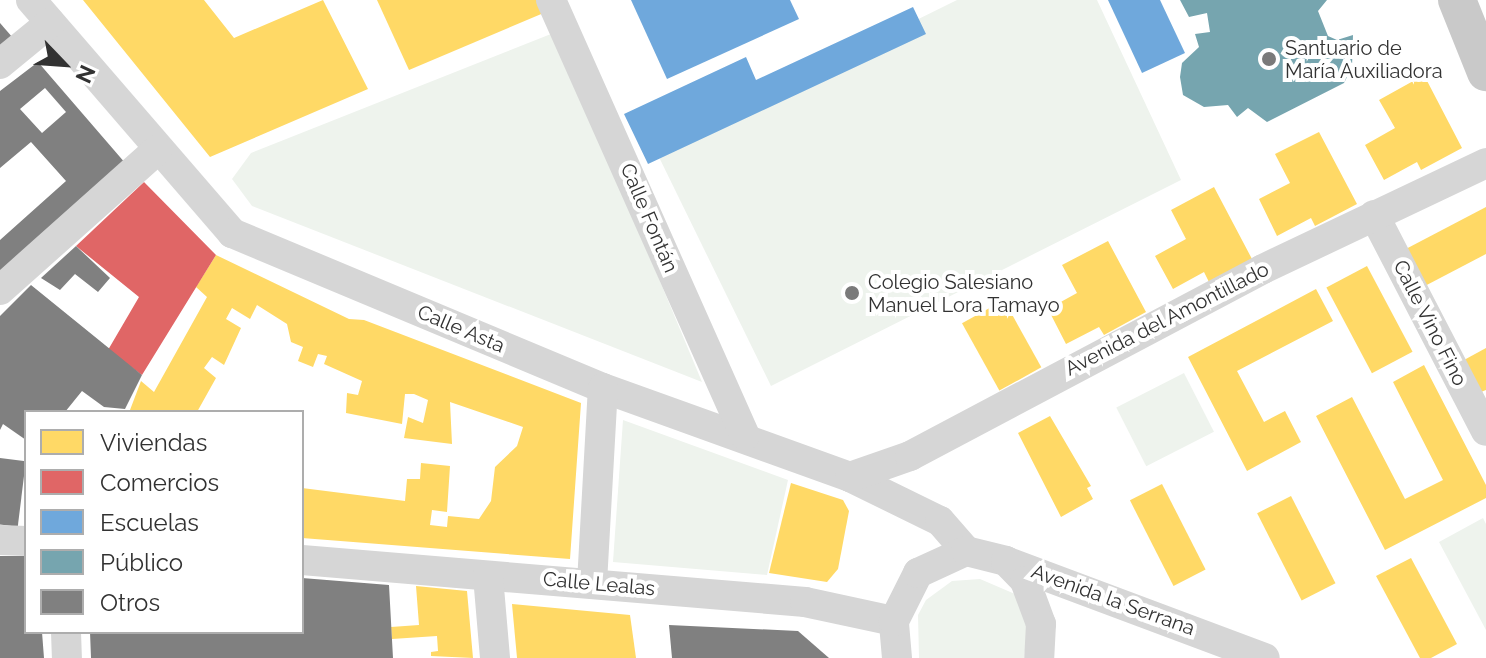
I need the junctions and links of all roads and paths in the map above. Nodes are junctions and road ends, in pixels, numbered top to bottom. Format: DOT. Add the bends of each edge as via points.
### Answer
graph roads {
  1 [pos="551,0"];
  2 [pos="1466,4"];
  3 [pos="40,12"];
  4 [pos="0,64"];
  5 [pos="1486,72"];
  6 [pos="157,150"];
  7 [pos="1486,163"];
  8 [pos="1374,215"];
  9 [pos="0,290"];
  10 [pos="603,388"];
  11 [pos="1486,431"];
  12 [pos="745,436"];
  13 [pos="850,477"];
  14 [pos="0,540"];
  15 [pos="24,541"];
  16 [pos="966,551"];
  17 [pos="304,560"];
  18 [pos="1006,561"];
  19 [pos="488,576"];
  20 [pos="592,583"];
  21 [pos="894,621"];
  22 [pos="66,634"];
  23 [pos="67,658"];
  24 [pos="495,658"];
  25 [pos="897,658"];
  26 [pos="1039,658"];
  27 [pos="1265,658"];
  1 -- 12 [label="street, Calle Fontán"];
  2 -- 5 [label="main road"];
  3 -- 4 [label="street"];
  3 -- 6 [label="street, Calle Asta"];
  6 -- 9 [label="street"];
  6 -- 10 [label="street, Calle Asta" via="232,233"];
  7 -- 8 [label="street, Avenida del Amontillado"];
  8 -- 11 [label="street, Calle Vino Fino"];
  8 -- 13 [label="street, Avenida del Amontillado" via="910,456"];
  10 -- 12 [label="street, Calle Asta"];
  10 -- 20 [label="street"];
  12 -- 13 [label="street, Calle Asta"];
  13 -- 16 [label="street, Calle Asta" via="940,521"];
  14 -- 15 [label="street"];
  16 -- 18 [label="street, Avenida la Serrana"];
  16 -- 21 [label="street" via="918,573"];
  17 -- 19 [label="street, Calle Lealas"];
  18 -- 26 [label="street" via="1036,603"];
  18 -- 27 [label="street, Avenida la Serrana"];
  19 -- 20 [label="street, Calle Lealas"];
  19 -- 24 [label="street"];
  20 -- 21 [label="street, Calle Lealas" via="805,602"];
  21 -- 25 [label="street"];
  22 -- 23 [label="street"];
}
